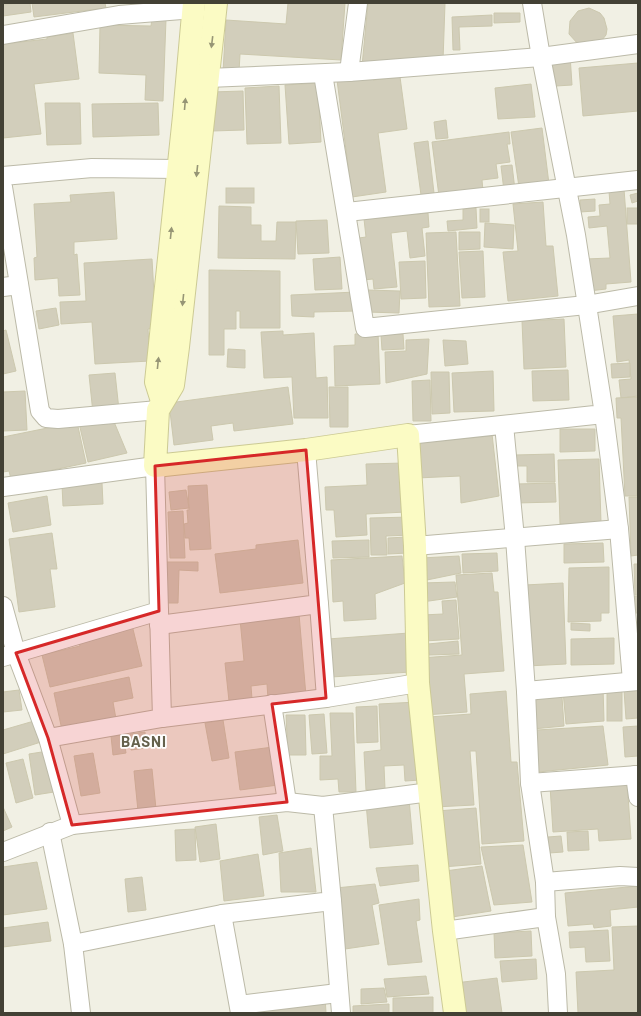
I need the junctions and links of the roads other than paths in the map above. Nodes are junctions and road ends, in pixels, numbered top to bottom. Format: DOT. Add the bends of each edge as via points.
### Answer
graph roads {
  1 [pos="216,3"];
  2 [pos="358,3"];
  3 [pos="532,3"];
  4 [pos="194,6"];
  5 [pos="118,9"];
  6 [pos="3,35"];
  7 [pos="638,44"];
  8 [pos="541,57"];
  9 [pos="349,72"];
  10 [pos="323,74"];
  11 [pos="208,78"];
  12 [pos="178,169"];
  13 [pos="3,176"];
  14 [pos="638,180"];
  15 [pos="3,186"];
  16 [pos="568,188"];
  17 [pos="347,212"];
  18 [pos="11,286"];
  19 [pos="638,296"];
  20 [pos="586,305"];
  21 [pos="160,406"];
  22 [pos="604,414"];
  23 [pos="504,424"];
  24 [pos="408,436"];
  25 [pos="306,450"];
  26 [pos="155,466"];
  27 [pos="3,487"];
  28 [pos="619,529"];
  29 [pos="515,538"];
  30 [pos="415,546"];
  31 [pos="319,604"];
  32 [pos="3,606"];
  33 [pos="159,618"];
  34 [pos="10,655"];
  35 [pos="635,681"];
  36 [pos="418,683"];
  37 [pos="526,691"];
  38 [pos="326,698"];
  39 [pos="272,704"];
  40 [pos="162,718"];
  41 [pos="48,738"];
  42 [pos="636,775"];
  43 [pos="530,783"];
  44 [pos="430,792"];
  45 [pos="638,797"];
  46 [pos="287,802"];
  47 [pos="323,806"];
  48 [pos="72,825"];
  49 [pos="50,832"];
  50 [pos="3,852"];
  51 [pos="638,877"];
  52 [pos="545,882"];
  53 [pos="332,900"];
  54 [pos="222,914"];
  55 [pos="546,917"];
  56 [pos="444,931"];
  57 [pos="73,944"];
  58 [pos="338,993"];
  59 [pos="240,1009"];
  60 [pos="81,1013"];
  61 [pos="341,1013"];
  62 [pos="455,1013"];
  63 [pos="558,1013"];
  1 -- 11 [label="street, one-way"];
  2 -- 9 [label="street"];
  3 -- 8 [label="street"];
  4 -- 5 [label="street"];
  12 -- 4 [label="street, one-way"];
  5 -- 6 [label="street"];
  7 -- 8 [label="street"];
  8 -- 9 [label="street"];
  8 -- 16 [label="street"];
  9 -- 10 [label="street"];
  10 -- 11 [label="street"];
  10 -- 17 [label="street"];
  11 -- 21 [label="street, one-way" via="173,385"];
  12 -- 13 [label="street" via="92,168"];
  21 -- 12 [label="street, one-way" via="156,382"];
  14 -- 16 [label="street"];
  15 -- 18 [label="street"];
  16 -- 17 [label="street"];
  16 -- 20 [label="street"];
  17 -- 20 [label="street" via="365,328"];
  18 -- 21 [label="street" via="40,411 46,418 58,419"];
  19 -- 20 [label="street"];
  20 -- 22 [label="street"];
  21 -- 26 [label="street"];
  22 -- 23 [label="street"];
  22 -- 28 [label="street"];
  23 -- 24 [label="street"];
  23 -- 29 [label="street"];
  24 -- 25 [label="street"];
  24 -- 30 [label="street"];
  25 -- 26 [label="street"];
  25 -- 31 [label="street"];
  26 -- 27 [label="street"];
  26 -- 33 [label="street"];
  28 -- 29 [label="street"];
  28 -- 35 [label="street"];
  29 -- 30 [label="street"];
  29 -- 37 [label="street"];
  30 -- 36 [label="street"];
  31 -- 33 [label="street"];
  31 -- 38 [label="street"];
  32 -- 34 [label="street"];
  33 -- 34 [label="street"];
  33 -- 40 [label="street"];
  34 -- 41 [label="street"];
  35 -- 37 [label="street"];
  36 -- 38 [label="street"];
  36 -- 44 [label="street"];
  37 -- 43 [label="street"];
  38 -- 39 [label="street"];
  39 -- 40 [label="street"];
  39 -- 46 [label="street"];
  40 -- 41 [label="street"];
  41 -- 48 [label="street"];
  42 -- 43 [label="street"];
  42 -- 45 [label="street"];
  43 -- 52 [label="street"];
  44 -- 47 [label="street"];
  44 -- 56 [label="street"];
  46 -- 47 [label="street"];
  46 -- 48 [label="street"];
  47 -- 53 [label="street"];
  48 -- 49 [label="street"];
  49 -- 50 [label="street"];
  49 -- 57 [label="street"];
  51 -- 52 [label="street"];
  52 -- 55 [label="street"];
  53 -- 54 [label="street"];
  53 -- 58 [label="street"];
  54 -- 57 [label="street"];
  54 -- 59 [label="street"];
  55 -- 56 [label="street"];
  55 -- 63 [label="street" via="556,974"];
  56 -- 62 [label="street"];
  57 -- 60 [label="street"];
  58 -- 59 [label="street"];
  58 -- 61 [label="street"];
}
